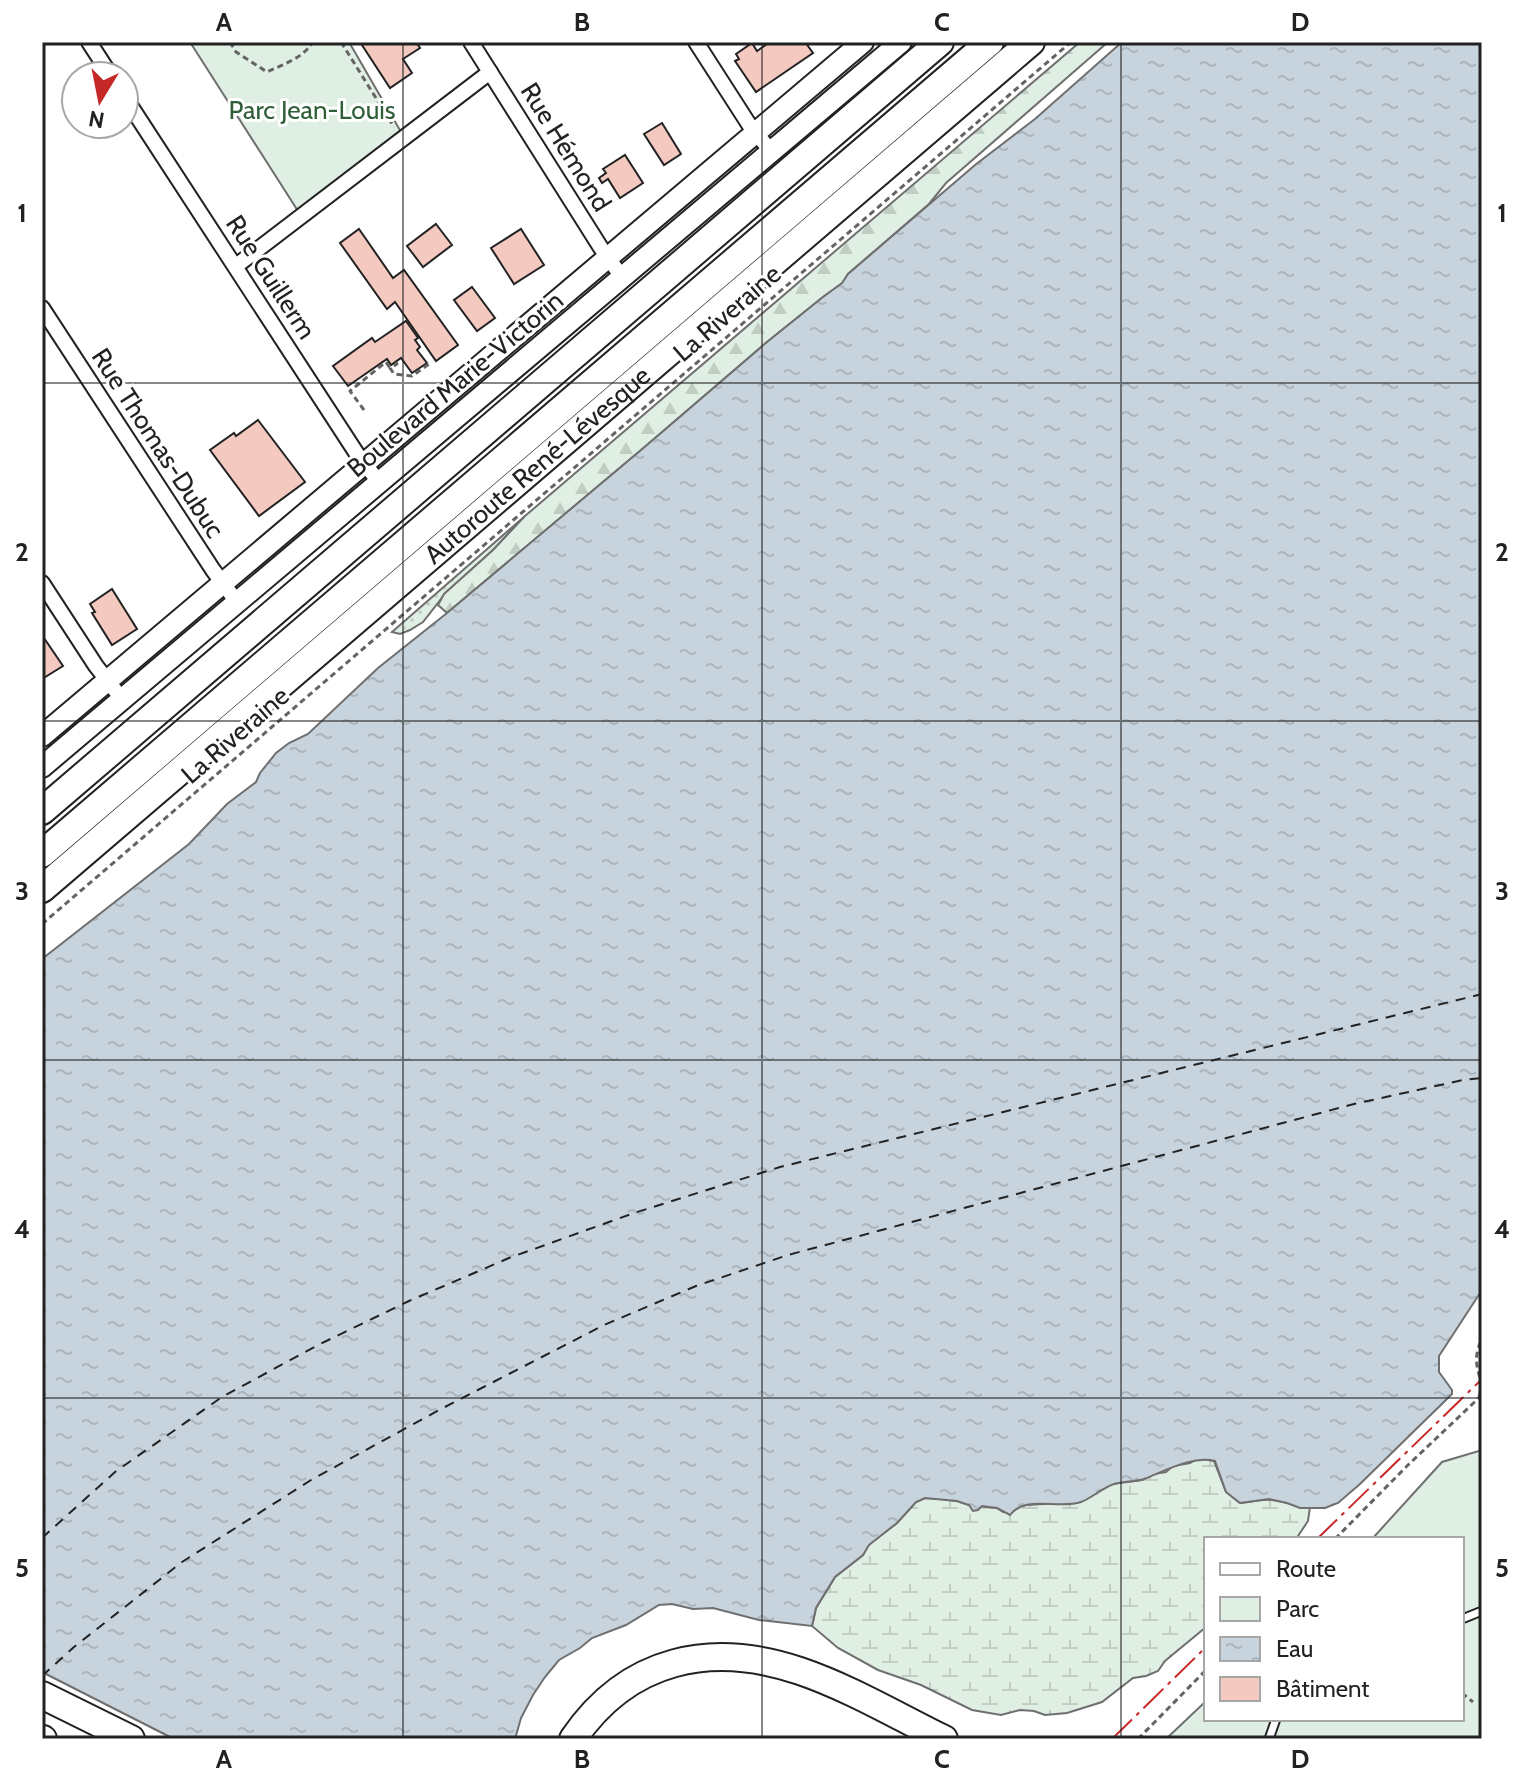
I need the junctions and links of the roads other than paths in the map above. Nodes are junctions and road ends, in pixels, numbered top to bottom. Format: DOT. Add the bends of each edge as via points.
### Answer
graph roads {
  1 [pos="89,42"];
  2 [pos="471,42"];
  3 [pos="696,42"];
  4 [pos="863,42"];
  5 [pos="901,42"];
  6 [pos="940,42"];
  7 [pos="963,42"];
  8 [pos="990,42"];
  9 [pos="1031,42"];
  10 [pos="101,60"];
  11 [pos="490,72"];
  12 [pos="140,120"];
  13 [pos="756,134"];
  14 [pos="771,151"];
  15 [pos="608,258"];
  16 [pos="236,266"];
  17 [pos="622,277"];
  18 [pos="42,308"];
  19 [pos="364,464"];
  20 [pos="379,482"];
  21 [pos="42,583"];
  22 [pos="222,584"];
  23 [pos="237,602"];
  24 [pos="107,681"];
  25 [pos="122,699"];
  26 [pos="42,736"];
  27 [pos="42,767"];
  28 [pos="42,811"];
  29 [pos="42,831"];
  30 [pos="42,854"];
  31 [pos="42,889"];
  32 [pos="42,1695"];
  33 [pos="921,1732"];
  34 [pos="131,1739"];
  35 [pos="573,1739"];
  36 [pos="944,1739"];
  1 -- 10 [label="street"];
  2 -- 11 [label="street, Rue Hémond"];
  3 -- 13 [label="street"];
  4 -- 13 [label="street, Boulevard Marie-Victorin"];
  5 -- 14 [label="street, Boulevard Marie-Victorin"];
  6 -- 28 [label="highway"];
  7 -- 29 [label="highway"];
  8 -- 30 [label="highway, Autoroute René-Lévesque"];
  9 -- 31 [label="highway, Autoroute René-Lévesque"];
  11 -- 15 [label="street, Rue Hémond"];
  11 -- 16 [label="street"];
  12 -- 16 [label="street, Rue Guillerm"];
  13 -- 14 [label="street"];
  13 -- 15 [label="street, Boulevard Marie-Victorin"];
  14 -- 17 [label="street, Boulevard Marie-Victorin"];
  15 -- 17 [label="street, Rue Hémond"];
  15 -- 19 [label="street, Boulevard Marie-Victorin"];
  16 -- 19 [label="street, Rue Guillerm"];
  17 -- 20 [label="street, Boulevard Marie-Victorin"];
  18 -- 22 [label="street, Rue Thomas-Dubuc"];
  19 -- 20 [label="street, Rue Guillerm"];
  19 -- 22 [label="street, Boulevard Marie-Victorin"];
  20 -- 23 [label="street, Boulevard Marie-Victorin"];
  21 -- 24 [label="street"];
  22 -- 23 [label="street, Rue Thomas-Dubuc"];
  22 -- 24 [label="street, Boulevard Marie-Victorin"];
  23 -- 25 [label="street, Boulevard Marie-Victorin"];
  24 -- 25 [label="street"];
  24 -- 26 [label="street, Boulevard Marie-Victorin"];
  25 -- 27 [label="street, Boulevard Marie-Victorin"];
  32 -- 34 [label="highway"];
  33 -- 35 [label="highway" via="802,1672 721,1656 647,1672 602,1704"];
  33 -- 36 [label="highway"];
}
